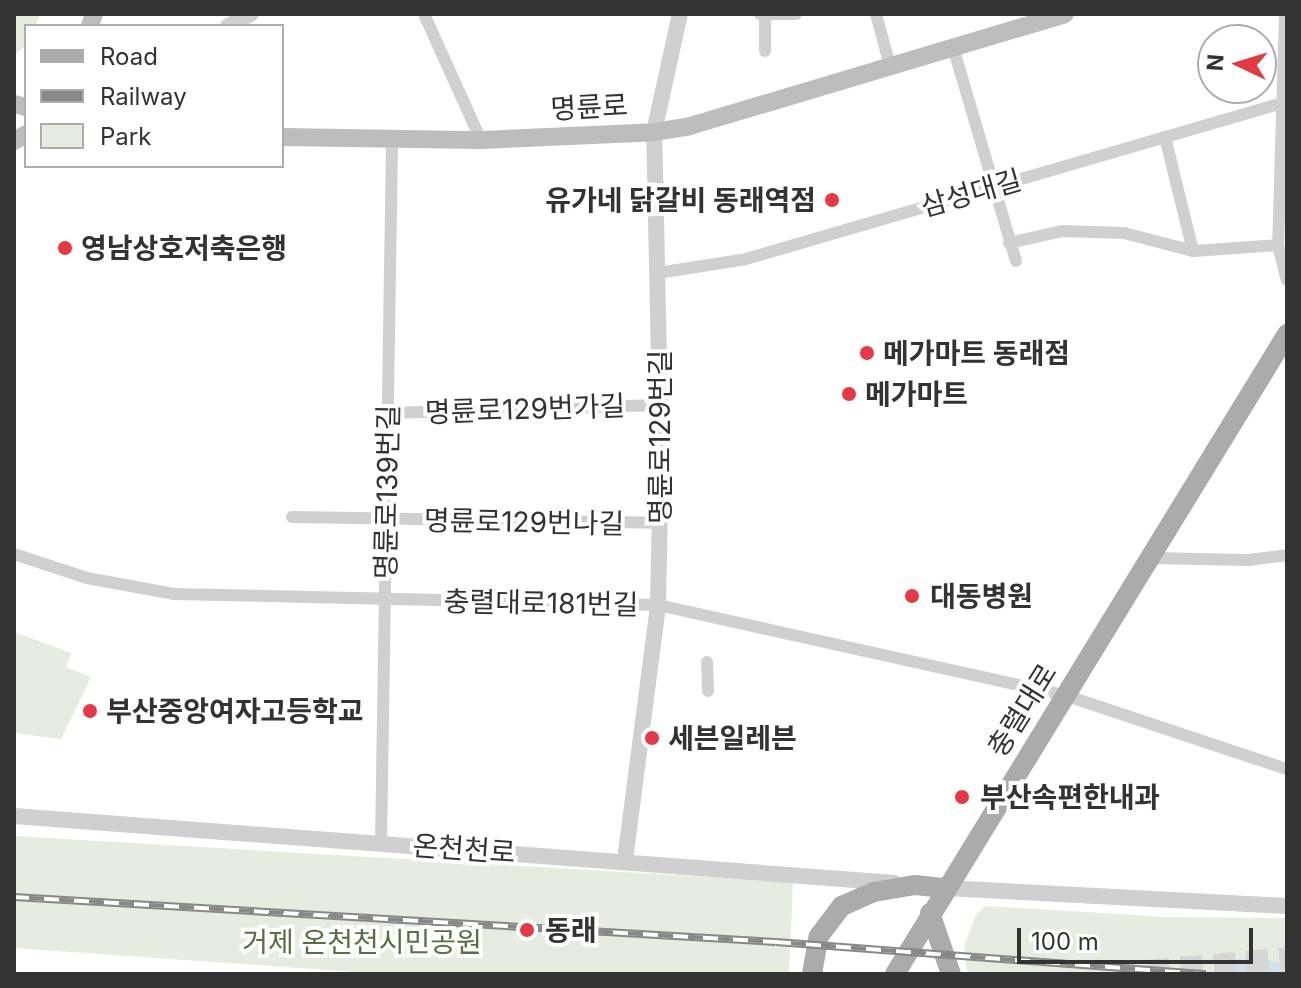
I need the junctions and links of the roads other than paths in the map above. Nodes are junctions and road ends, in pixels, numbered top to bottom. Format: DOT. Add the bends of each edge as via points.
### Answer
graph roads {
  1 [pos="251,14"];
  2 [pos="424,14"];
  3 [pos="680,14"];
  4 [pos="762,14"];
  5 [pos="796,14"];
  6 [pos="876,14"];
  7 [pos="1065,14"];
  8 [pos="1285,14"];
  9 [pos="232,24"];
  10 [pos="953,47"];
  11 [pos="765,51"];
  12 [pos="890,66"];
  13 [pos="1282,103"];
  14 [pos="654,132"];
  15 [pos="284,137"];
  16 [pos="1165,137"];
  17 [pos="481,140"];
  18 [pos="392,141"];
  19 [pos="993,187"];
  20 [pos="1009,243"];
  21 [pos="1278,245"];
  22 [pos="1193,251"];
  23 [pos="1016,261"];
  24 [pos="658,273"];
  25 [pos="1287,280"];
  26 [pos="1284,343"];
  27 [pos="661,405"];
  28 [pos="388,413"];
  29 [pos="292,517"];
  30 [pos="387,520"];
  31 [pos="661,523"];
  32 [pos="14,554"];
  33 [pos="1287,555"];
  34 [pos="1148,558"];
  35 [pos="386,599"];
  36 [pos="658,605"];
  37 [pos="707,662"];
  38 [pos="708,691"];
  39 [pos="1064,695"];
  40 [pos="1287,769"];
  41 [pos="14,816"];
  42 [pos="381,844"];
  43 [pos="625,860"];
  44 [pos="915,885"];
  45 [pos="936,902"];
  46 [pos="1287,906"];
  47 [pos="812,974"];
  48 [pos="895,974"];
  49 [pos="951,974"];
  1 -- 9 [label="street"];
  2 -- 17 [label="street"];
  3 -- 14 [label="street, 명륜로129번길"];
  4 -- 5 [label="street"];
  4 -- 11 [label="street"];
  6 -- 12 [label="street"];
  7 -- 10 [label="main road, 명륜로"];
  8 -- 13 [label="street"];
  10 -- 12 [label="main road, 명륜로"];
  10 -- 19 [label="street"];
  12 -- 14 [label="main road, 명륜로"];
  13 -- 16 [label="street, 삼성대길"];
  13 -- 21 [label="street"];
  14 -- 17 [label="main road, 명륜로"];
  14 -- 24 [label="street, 명륜로129번길"];
  15 -- 18 [label="main road, 명륜로"];
  16 -- 19 [label="street, 삼성대길"];
  16 -- 22 [label="street"];
  17 -- 18 [label="main road, 명륜로"];
  18 -- 28 [label="street, 명륜로139번길"];
  19 -- 20 [label="street"];
  19 -- 24 [label="street, 삼성대길" via="746,259"];
  20 -- 22 [label="street" via="1062,231 1124,233"];
  20 -- 23 [label="street"];
  21 -- 22 [label="street"];
  21 -- 25 [label="street"];
  24 -- 27 [label="street, 명륜로129번길"];
  26 -- 34 [label="main road, 충렬대로"];
  27 -- 28 [label="street, 명륜로129번가길"];
  27 -- 31 [label="street, 명륜로129번길"];
  28 -- 30 [label="street, 명륜로139번길"];
  29 -- 30 [label="street, 명륜로129번나길"];
  30 -- 31 [label="street, 명륜로129번나길"];
  30 -- 35 [label="street, 명륜로139번길"];
  31 -- 36 [label="street, 명륜로129번길"];
  32 -- 35 [label="street, 충렬대로181번길" via="87,578 174,594"];
  33 -- 34 [label="street" via="1248,560"];
  34 -- 39 [label="main road, 충렬대로"];
  35 -- 36 [label="street, 충렬대로181번길"];
  35 -- 42 [label="street, 명륜로139번길"];
  36 -- 39 [label="street, 충렬대로181번길"];
  36 -- 43 [label="street, 명륜로129번길"];
  37 -- 38 [label="street"];
  39 -- 40 [label="street, 충렬대로181번길"];
  39 -- 45 [label="main road, 충렬대로"];
  41 -- 42 [label="street, 온천천로"];
  42 -- 43 [label="street, 온천천로"];
  43 -- 44 [label="street, 온천천로"];
  44 -- 45 [label="main road"];
  44 -- 47 [label="main road" via="869,894 842,906 819,936"];
  45 -- 46 [label="street"];
  45 -- 48 [label="main road, 충렬대로"];
  45 -- 49 [label="main road"];
}
